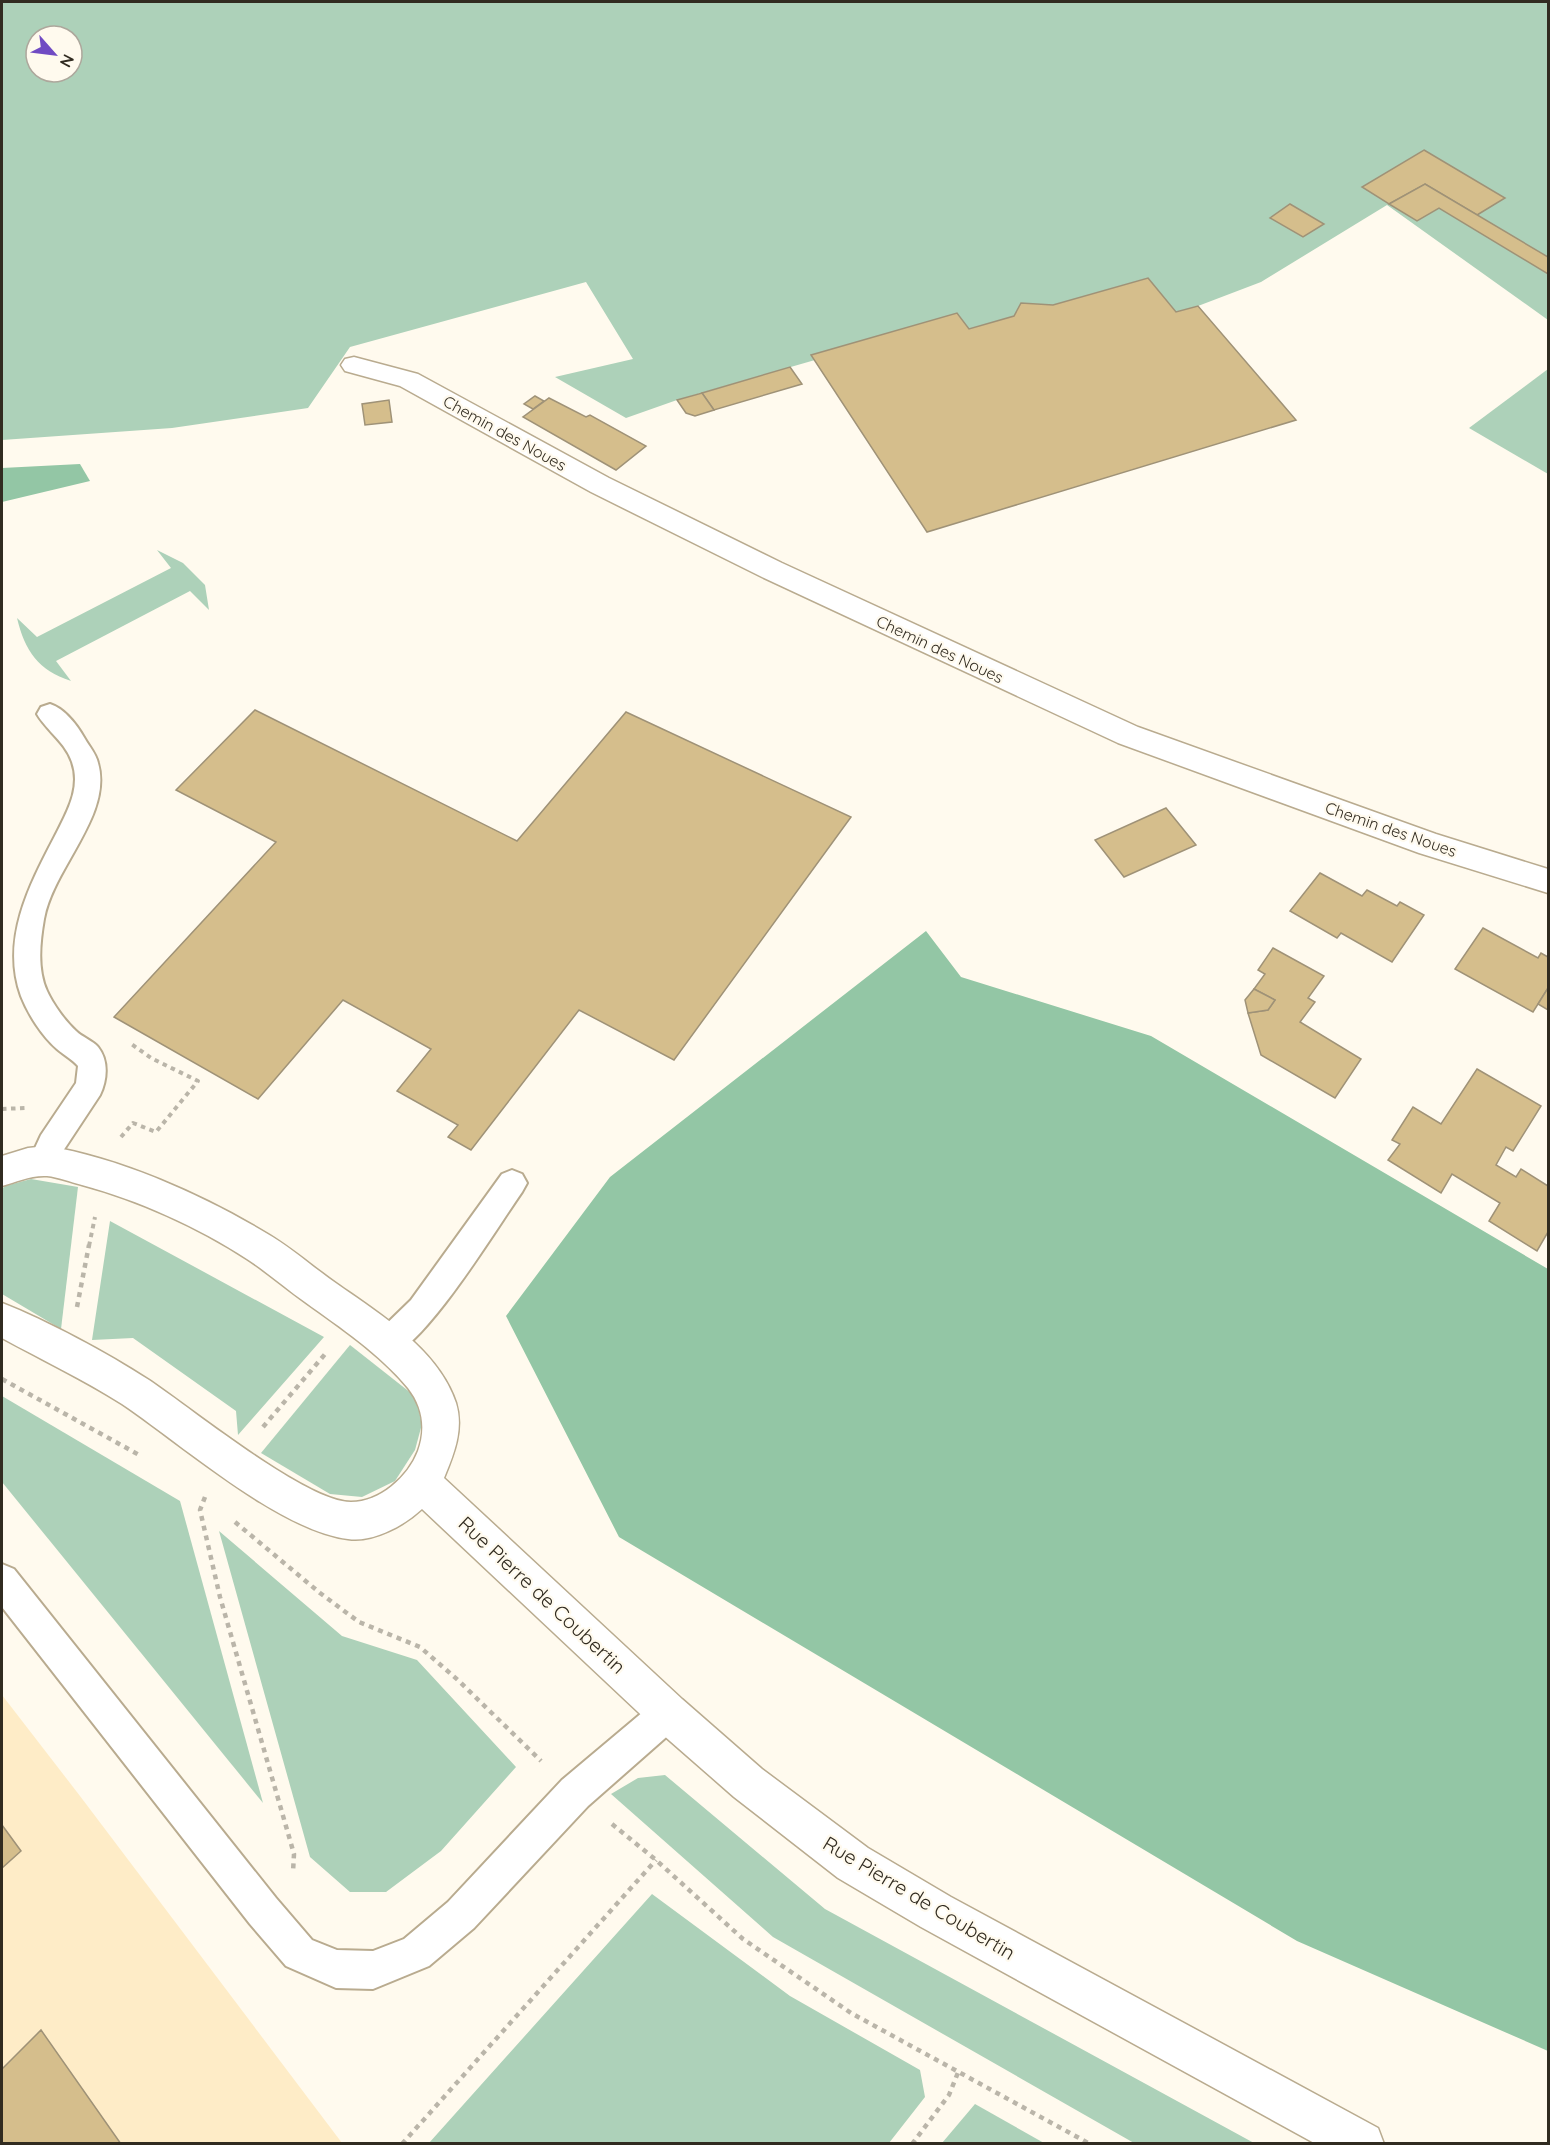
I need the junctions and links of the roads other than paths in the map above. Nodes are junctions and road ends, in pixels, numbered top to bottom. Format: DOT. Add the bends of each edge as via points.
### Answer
graph roads {
  1 [pos="354,366"];
  2 [pos="50,714"];
  3 [pos="1548,881"];
  4 [pos="44,1161"];
  5 [pos="2,1171"];
  6 [pos="512,1183"];
  7 [pos="2,1320"];
  8 [pos="387,1344"];
  9 [pos="422,1482"];
  10 [pos="2,1581"];
  11 [pos="668,1713"];
  12 [pos="1362,2144"];
  1 -- 3 [label="street, Chemin des Noues" via="409,380 610,490 772,570 1128,735 1419,840"];
  2 -- 4 [label="lane" via="85,761 88,779 85,802 31,916 27,972 34,995 49,1019 65,1039 88,1056 92,1066 90,1086"];
  4 -- 5 [label="street"];
  4 -- 8 [label="street" via="103,1174 249,1241"];
  6 -- 8 [label="lane" via="422,1310"];
  7 -- 9 [label="street" via="134,1392 234,1461 320,1512 348,1522 381,1516 399,1505"];
  8 -- 9 [label="street" via="421,1375 437,1402 441,1424 436,1453"];
  9 -- 11 [label="street, Rue Pierre de Coubertin"];
  10 -- 11 [label="lane" via="299,1953 336,1969 373,1970 416,1953 461,1915 574,1793"];
  11 -- 12 [label="street, Rue Pierre de Coubertin" via="774,1804 853,1863"];
}
